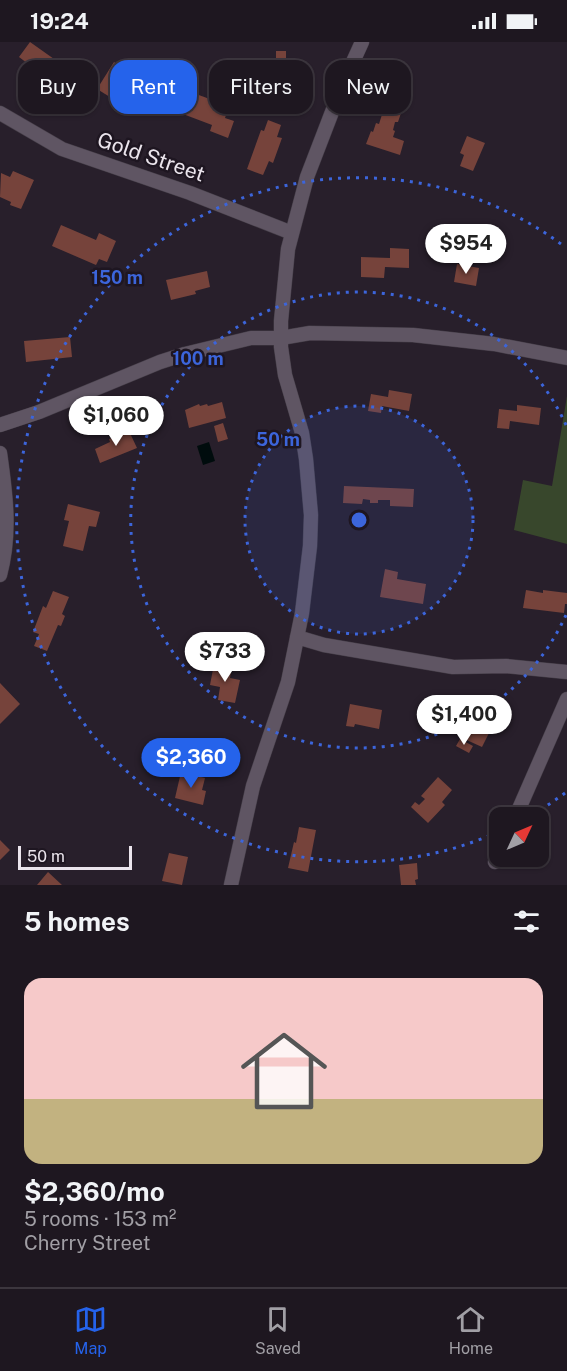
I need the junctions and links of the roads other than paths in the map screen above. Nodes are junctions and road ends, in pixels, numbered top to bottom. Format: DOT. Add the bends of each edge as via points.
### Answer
graph roads {
  1 [pos="362,42"];
  2 [pos="0,112"];
  3 [pos="292,233"];
  4 [pos="281,338"];
  5 [pos="567,358"];
  6 [pos="0,425"];
  7 [pos="0,453"];
  8 [pos="0,575"];
  9 [pos="297,637"];
  10 [pos="567,672"];
  11 [pos="567,699"];
  12 [pos="520,807"];
  13 [pos="231,885"];
  1 -- 3 [label="street" via="314,159"];
  2 -- 3 [label="street, Gold Street" via="62,149"];
  3 -- 4 [label="street"];
  4 -- 5 [label="street" via="310,333 413,335 494,344"];
  4 -- 6 [label="street" via="244,340 185,354"];
  4 -- 9 [label="street" via="285,375 302,433 311,515"];
  7 -- 8 [label="street" via="8,528"];
  9 -- 10 [label="street" via="453,667 506,666"];
  9 -- 13 [label="street" via="288,682 253,786"];
  11 -- 12 [label="street"];
}
